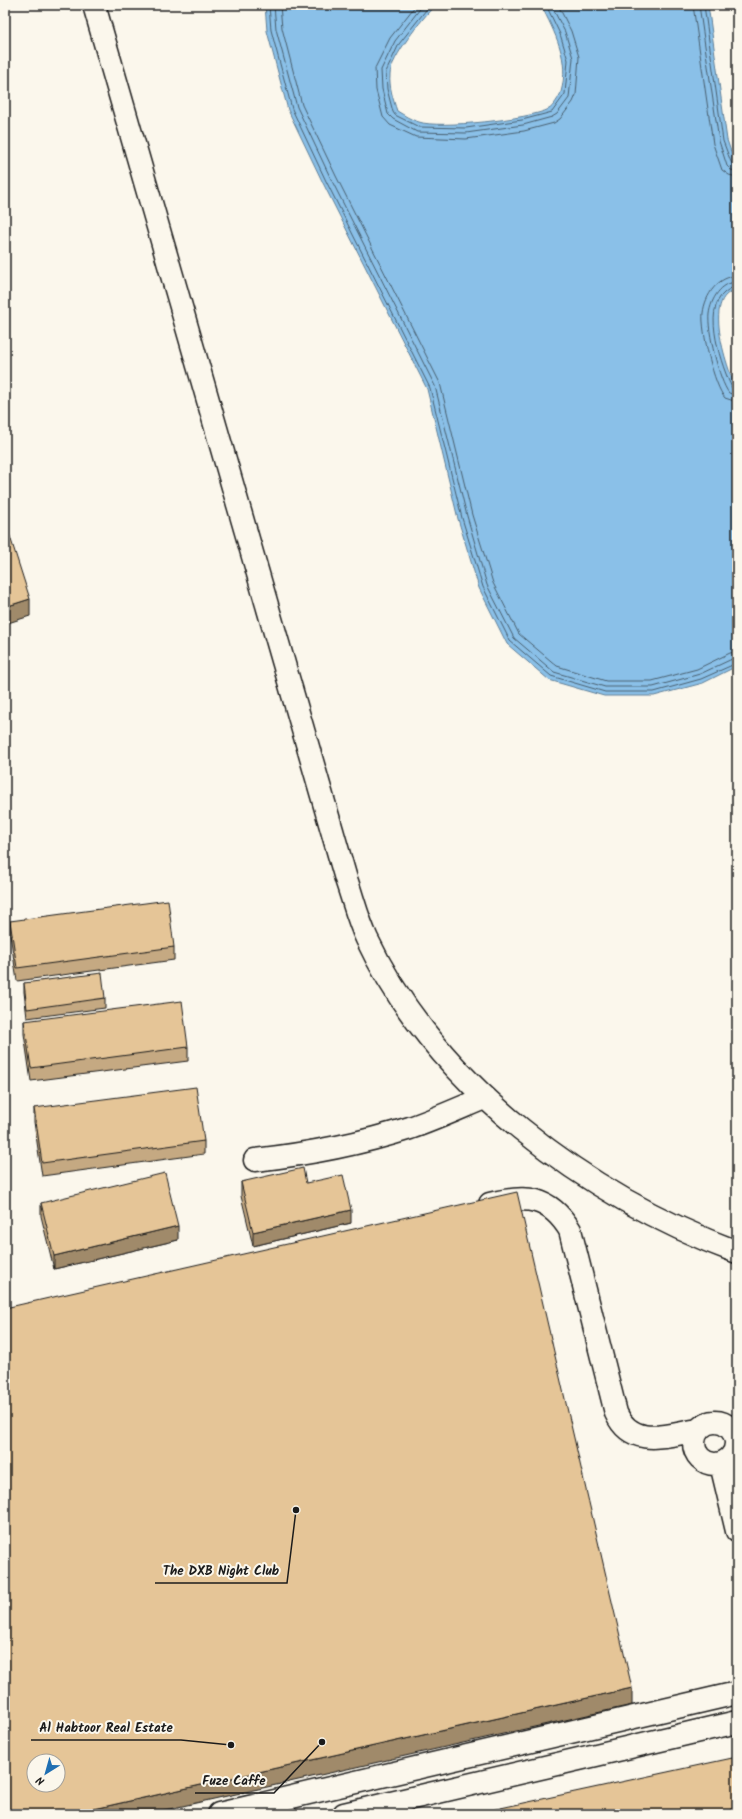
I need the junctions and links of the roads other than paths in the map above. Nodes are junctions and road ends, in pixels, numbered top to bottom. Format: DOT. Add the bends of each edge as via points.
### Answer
graph roads {
  1 [pos="94,5"];
  2 [pos="484,1098"];
  3 [pos="255,1160"];
  4 [pos="469,1208"];
  5 [pos="737,1252"];
  6 [pos="737,1415"];
  7 [pos="705,1426"];
  8 [pos="721,1464"];
  9 [pos="737,1531"];
  10 [pos="737,1693"];
  11 [pos="737,1722"];
  12 [pos="219,1814"];
  13 [pos="344,1814"];
  1 -- 2 [label="street" via="346,879 366,938 399,996 434,1044"];
  2 -- 3 [label="street" via="412,1127 374,1139 335,1148"];
  2 -- 5 [label="street" via="538,1142 595,1182 655,1216"];
  4 -- 7 [label="street" via="523,1198 551,1207 570,1230 620,1422 626,1429 644,1437"];
  6 -- 7 [label="street"];
  7 -- 8 [label="street" via="694,1438 697,1455 704,1461"];
  7 -- 8 [label="street" via="722,1423 729,1427 734,1435 736,1443 732,1456"];
  8 -- 9 [label="street"];
  10 -- 12 [label="street"];
  11 -- 13 [label="street"];
}
